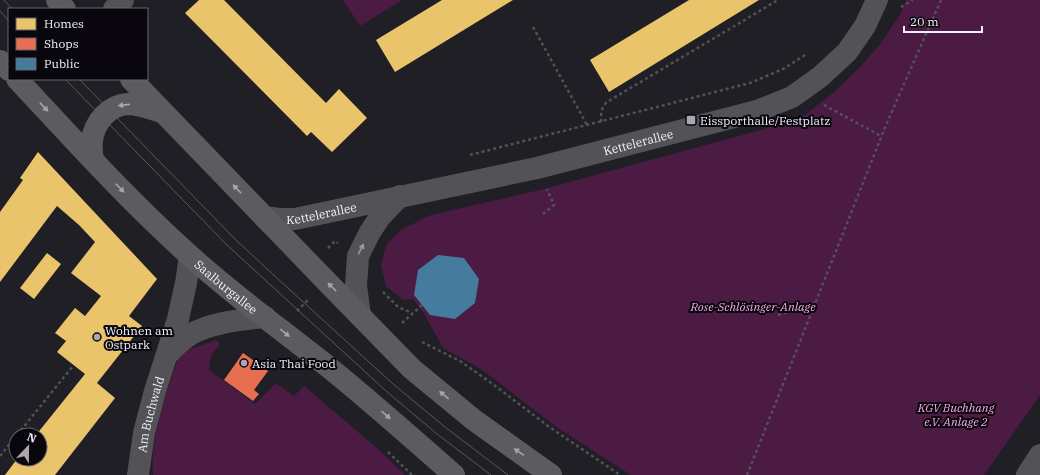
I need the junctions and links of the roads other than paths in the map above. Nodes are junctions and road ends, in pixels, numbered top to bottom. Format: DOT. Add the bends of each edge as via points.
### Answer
graph roads {
  1 [pos="57,0"];
  2 [pos="123,0"];
  3 [pos="877,0"];
  4 [pos="64,8"];
  5 [pos="115,8"];
  6 [pos="0,61"];
  7 [pos="8,69"];
  8 [pos="18,80"];
  9 [pos="132,80"];
  10 [pos="162,112"];
  11 [pos="93,160"];
  12 [pos="400,196"];
  13 [pos="264,217"];
  14 [pos="190,256"];
  15 [pos="360,315"];
  16 [pos="264,317"];
  17 [pos="167,354"];
  18 [pos="1040,455"];
  19 [pos="138,475"];
  20 [pos="454,475"];
  21 [pos="551,475"];
  22 [pos="1027,475"];
  1 -- 4 [label="main road"];
  2 -- 5 [label="street"];
  3 -- 12 [label="street, Kettelerallee" via="865,26 847,52 820,77 792,97 757,111 537,168"];
  6 -- 7 [label="main road"];
  8 -- 11 [label="main road, Saalburgallee, one-way"];
  9 -- 10 [label="main road"];
  10 -- 11 [label="main road, one-way" via="128,104 109,110 94,131"];
  13 -- 10 [label="main road, one-way"];
  11 -- 14 [label="main road, Saalburgallee, one-way"];
  12 -- 13 [label="street, Kettelerallee" via="295,218"];
  15 -- 12 [label="street, one-way" via="356,286 358,256 380,216"];
  15 -- 13 [label="main road, one-way"];
  14 -- 16 [label="main road, Saalburgallee"];
  14 -- 17 [label="street, Am Buchwald" via="182,301"];
  21 -- 15 [label="main road, one-way" via="474,420 412,369"];
  16 -- 17 [label="street" via="225,322 191,334"];
  16 -- 20 [label="main road, Saalburgallee, one-way" via="332,370"];
  17 -- 19 [label="street, Am Buchwald" via="144,433"];
  18 -- 22 [label="street"];
}
